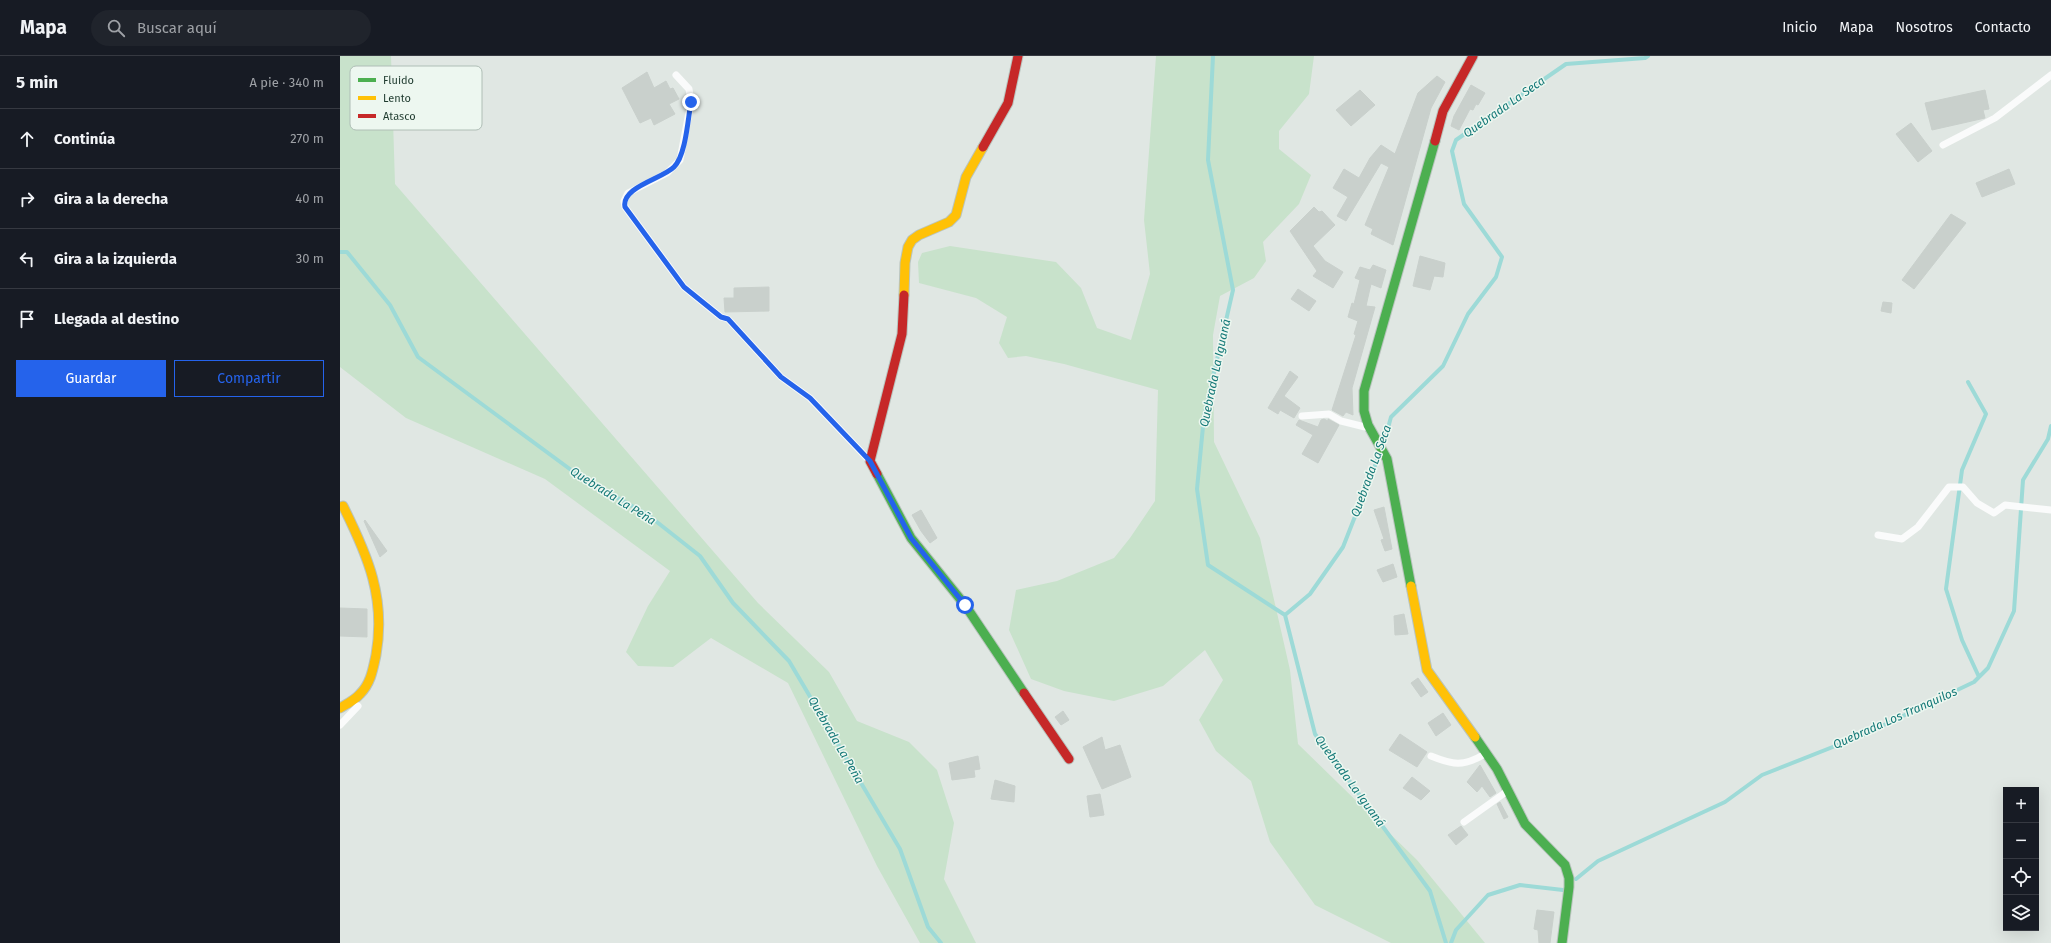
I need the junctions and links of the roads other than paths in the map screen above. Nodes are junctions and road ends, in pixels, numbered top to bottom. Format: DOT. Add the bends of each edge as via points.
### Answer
graph roads {
  1 [pos="1018,56"];
  2 [pos="1473,56"];
  3 [pos="676,75"];
  4 [pos="2051,76"];
  5 [pos="1943,145"];
  6 [pos="1302,416"];
  7 [pos="1369,428"];
  8 [pos="870,461"];
  9 [pos="344,506"];
  10 [pos="2051,510"];
  11 [pos="1878,535"];
  12 [pos="361,694"];
  13 [pos="340,708"];
  14 [pos="340,725"];
  15 [pos="1486,753"];
  16 [pos="1431,756"];
  17 [pos="1069,759"];
  18 [pos="1508,791"];
  19 [pos="1464,822"];
  20 [pos="1562,943"];
  1 -- 8 [label="street" via="1008,104 966,177 956,215 949,222 912,240 908,247 902,334"];
  2 -- 7 [label="street" via="1443,111 1364,391 1364,411"];
  3 -- 8 [label="lane" via="691,94 680,160 667,173 628,193 624,201 625,207 684,287 721,317 728,319 781,377 810,398"];
  4 -- 5 [label="lane" via="1995,118"];
  6 -- 7 [label="lane" via="1329,414 1341,421"];
  7 -- 15 [label="street" via="1387,459 1427,670"];
  8 -- 17 [label="street" via="911,538 965,605"];
  9 -- 12 [label="street" via="361,540 375,581 381,616 380,639 371,676"];
  10 -- 11 [label="lane" via="2005,505 1994,513 1977,503 1963,487 1948,487 1918,527 1902,539"];
  12 -- 13 [label="street"];
  12 -- 14 [label="lane" via="357,708"];
  15 -- 16 [label="lane" via="1472,762 1451,764"];
  15 -- 18 [label="street"];
  18 -- 19 [label="lane"];
  18 -- 20 [label="street" via="1525,824 1568,871 1569,887"];
}
